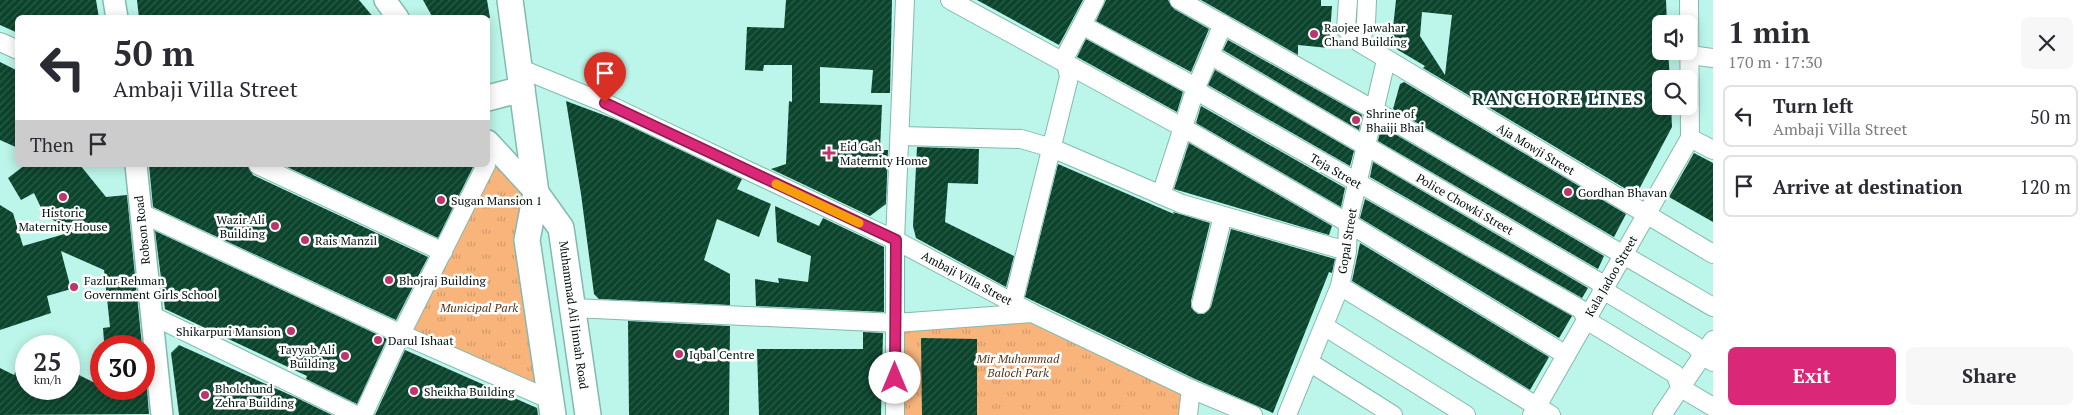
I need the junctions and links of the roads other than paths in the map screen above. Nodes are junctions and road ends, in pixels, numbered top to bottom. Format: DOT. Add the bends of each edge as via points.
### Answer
graph roads {
  1 [pos="114,0"];
  2 [pos="385,0"];
  3 [pos="510,0"];
  4 [pos="905,0"];
  5 [pos="950,0"];
  6 [pos="1095,0"];
  7 [pos="1179,0"];
  8 [pos="1348,0"];
  9 [pos="1367,0"];
  10 [pos="1689,0"];
  11 [pos="116,15"];
  12 [pos="396,15"];
  13 [pos="1689,15"];
  14 [pos="1082,24"];
  15 [pos="1223,24"];
  16 [pos="0,42"];
  17 [pos="1360,43"];
  18 [pos="15,49"];
  19 [pos="1210,55"];
  20 [pos="1697,56"];
  21 [pos="1713,58"];
  22 [pos="1386,60"];
  23 [pos="1690,60"];
  24 [pos="1066,65"];
  25 [pos="521,78"];
  26 [pos="1195,90"];
  27 [pos="490,97"];
  28 [pos="1376,110"];
  29 [pos="1182,127"];
  30 [pos="900,136"];
  31 [pos="1690,138"];
  32 [pos="1052,148"];
  33 [pos="1367,148"];
  34 [pos="1713,150"];
  35 [pos="490,155"];
  36 [pos="136,167"];
  37 [pos="262,167"];
  38 [pos="483,167"];
  39 [pos="1358,184"];
  40 [pos="536,193"];
  41 [pos="1161,195"];
  42 [pos="141,213"];
  43 [pos="1646,215"];
  44 [pos="1223,216"];
  45 [pos="1348,223"];
  46 [pos="896,240"];
  47 [pos="1347,251"];
  48 [pos="443,252"];
  49 [pos="1623,254"];
  50 [pos="1713,254"];
  51 [pos="1340,286"];
  52 [pos="1603,290"];
  53 [pos="1013,302"];
  54 [pos="1201,304"];
  55 [pos="1713,307"];
  56 [pos="573,308"];
  57 [pos="1032,313"];
  58 [pos="151,315"];
  59 [pos="1586,320"];
  60 [pos="896,323"];
  61 [pos="1324,326"];
  62 [pos="400,334"];
  63 [pos="1713,340"];
  64 [pos="1566,355"];
  65 [pos="1708,359"];
  66 [pos="1309,362"];
  67 [pos="1681,388"];
  68 [pos="1191,389"];
  69 [pos="552,408"];
  70 [pos="1713,408"];
  71 [pos="1540,412"];
  72 [pos="1246,414"];
  73 [pos="162,415"];
  74 [pos="356,415"];
  75 [pos="363,415"];
  76 [pos="588,415"];
  77 [pos="895,415"];
  78 [pos="1188,415"];
  79 [pos="1287,415"];
  80 [pos="1393,415"];
  81 [pos="1466,415"];
  82 [pos="1662,415"];
  1 -- 11 [label="main road"];
  2 -- 12 [label="main road"];
  3 -- 25 [label="highway, Muhammad Ali Jinnah Road"];
  4 -- 30 [label="street"];
  5 -- 24 [label="street"];
  6 -- 14 [label="street"];
  7 -- 15 [label="street"];
  8 -- 17 [label="street" via="1346,29"];
  9 -- 17 [label="street" via="1366,23"];
  10 -- 13 [label="street"];
  14 -- 24 [label="street" via="1065,57"];
  14 -- 26 [label="street, Teja Street" via="1190,84"];
  15 -- 19 [label="street"];
  15 -- 28 [label="street"];
  16 -- 18 [label="street"];
  17 -- 22 [label="street, Aja Mowji Street"];
  19 -- 26 [label="street"];
  19 -- 33 [label="street, Police Chowki Street"];
  20 -- 21 [label="street"];
  22 -- 28 [label="street, Gopal Street"];
  22 -- 43 [label="street, Aja Mowji Street"];
  23 -- 31 [label="street"];
  24 -- 29 [label="street"];
  24 -- 32 [label="street" via="1069,77"];
  25 -- 27 [label="highway"];
  25 -- 40 [label="highway, Muhammad Ali Jinnah Road"];
  25 -- 46 [label="street, Ambaji Villa Street" via="605,103"];
  26 -- 29 [label="street"];
  26 -- 39 [label="street, Teja Street"];
  28 -- 33 [label="street, Gopal Street"];
  28 -- 49 [label="street"];
  29 -- 41 [label="street"];
  29 -- 45 [label="street"];
  30 -- 32 [label="street" via="1020,139"];
  30 -- 46 [label="street"];
  31 -- 34 [label="street"];
  31 -- 43 [label="street, Kala Jadoo Street"];
  32 -- 41 [label="street"];
  32 -- 53 [label="street"];
  33 -- 39 [label="street, Gopal Street"];
  33 -- 52 [label="street, Police Chowki Street" via="1599,282"];
  35 -- 40 [label="main road"];
  36 -- 42 [label="main road, Robson Road"];
  37 -- 48 [label="street"];
  38 -- 48 [label="street"];
  39 -- 45 [label="street, Gopal Street"];
  39 -- 59 [label="street, Teja Street" via="1582,310"];
  40 -- 56 [label="highway, Muhammad Ali Jinnah Road" via="561,228"];
  40 -- 69 [label="highway, Muhammad Ali Jinnah Road" via="528,240"];
  41 -- 44 [label="street"];
  42 -- 58 [label="main road, Robson Road"];
  42 -- 62 [label="street"];
  43 -- 49 [label="street, Kala Jadoo Street"];
  43 -- 50 [label="street, Aja Mowji Street"];
  44 -- 47 [label="street"];
  44 -- 54 [label="street"];
  45 -- 47 [label="street, Gopal Street"];
  45 -- 64 [label="street"];
  46 -- 53 [label="street, Ambaji Villa Street"];
  46 -- 60 [label="street"];
  47 -- 51 [label="street, Gopal Street"];
  48 -- 62 [label="street"];
  49 -- 52 [label="street, Kala Jadoo Street"];
  49 -- 55 [label="street"];
  51 -- 61 [label="street, Gopal Street"];
  51 -- 71 [label="street"];
  52 -- 59 [label="street, Kala Jadoo Street"];
  52 -- 65 [label="street, Police Chowki Street" via="1696,346"];
  53 -- 57 [label="street, Ambaji Villa Street"];
  56 -- 60 [label="street, Ambaji Villa Street"];
  56 -- 76 [label="highway, Muhammad Ali Jinnah Road"];
  57 -- 60 [label="street, Ambaji Villa Street"];
  57 -- 68 [label="street, Ambaji Villa Street"];
  58 -- 73 [label="main road, Robson Road"];
  58 -- 74 [label="street"];
  59 -- 64 [label="street, Kala Jadoo Street"];
  59 -- 67 [label="street, Teja Street" via="1675,374"];
  60 -- 77 [label="street"];
  61 -- 66 [label="street, Gopal Street"];
  61 -- 81 [label="street"];
  62 -- 69 [label="street"];
  62 -- 75 [label="street"];
  63 -- 65 [label="street"];
  64 -- 71 [label="street, Kala Jadoo Street"];
  65 -- 67 [label="street"];
  66 -- 79 [label="street, Gopal Street"];
  66 -- 80 [label="street"];
  67 -- 70 [label="street"];
  67 -- 82 [label="street"];
  68 -- 72 [label="street, Ambaji Villa Street"];
  68 -- 78 [label="street"];
}
